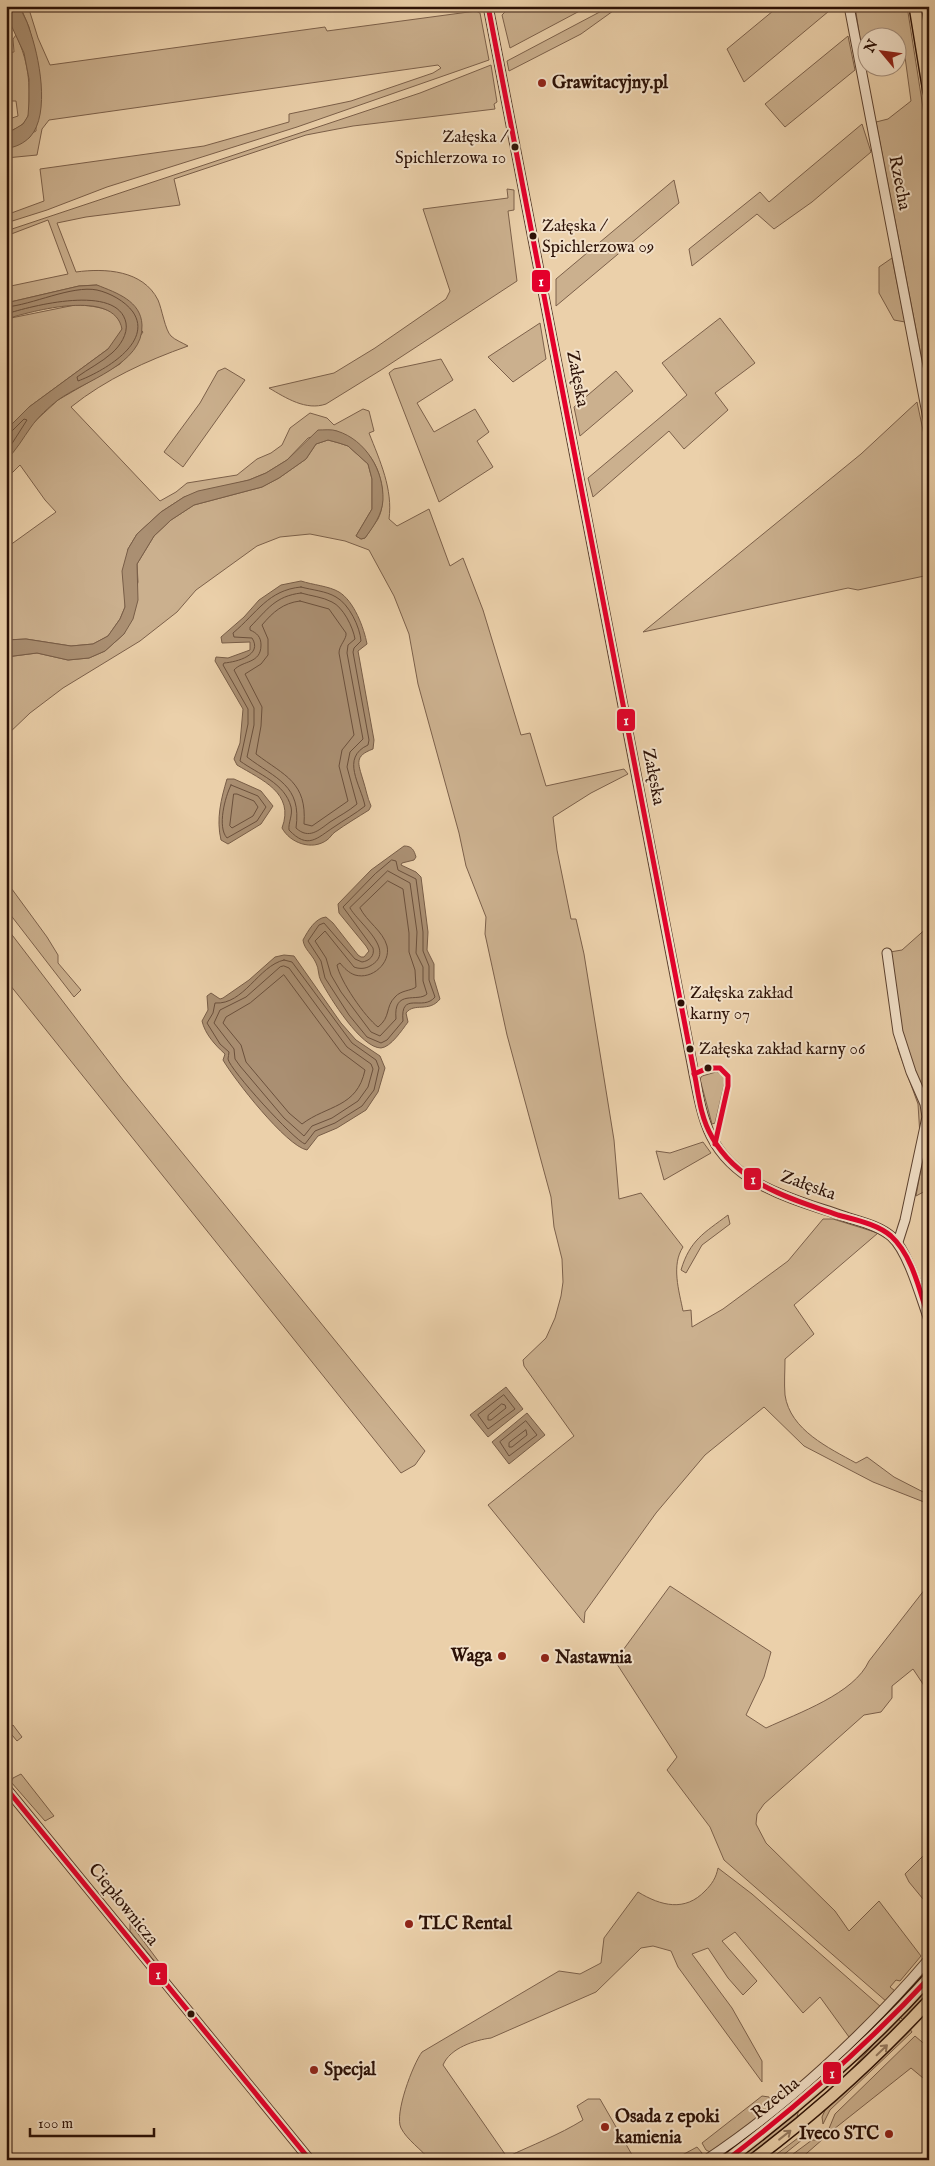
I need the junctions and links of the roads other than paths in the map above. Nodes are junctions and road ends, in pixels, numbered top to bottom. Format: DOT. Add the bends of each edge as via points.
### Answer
graph roads {
  1 [pos="488,6"];
  2 [pos="849,6"];
  3 [pos="915,6"];
  4 [pos="929,92"];
  5 [pos="929,424"];
  6 [pos="887,953"];
  7 [pos="898,1242"];
  8 [pos="929,1320"];
  9 [pos="6,1788"];
  10 [pos="929,1959"];
  11 [pos="929,1978"];
  12 [pos="929,2001"];
  13 [pos="310,2160"];
  14 [pos="706,2160"];
  15 [pos="727,2160"];
  16 [pos="753,2160"];
  1 -- 7 [label="street, Załęska" via="704,1120 720,1151 736,1169 753,1180 790,1197 878,1228"];
  2 -- 5 [label="street, Rzecha"];
  3 -- 4 [label="main road"];
  6 -- 7 [label="street" via="898,1032 927,1117"];
  7 -- 8 [label="street"];
  9 -- 13 [label="street, Ciepłownicza"];
  10 -- 14 [label="street" via="886,2007 835,2056 772,2111"];
  11 -- 15 [label="main road, Rzecha" via="834,2073"];
  16 -- 12 [label="main road, Rzecha, one-way" via="846,2084"];
}
